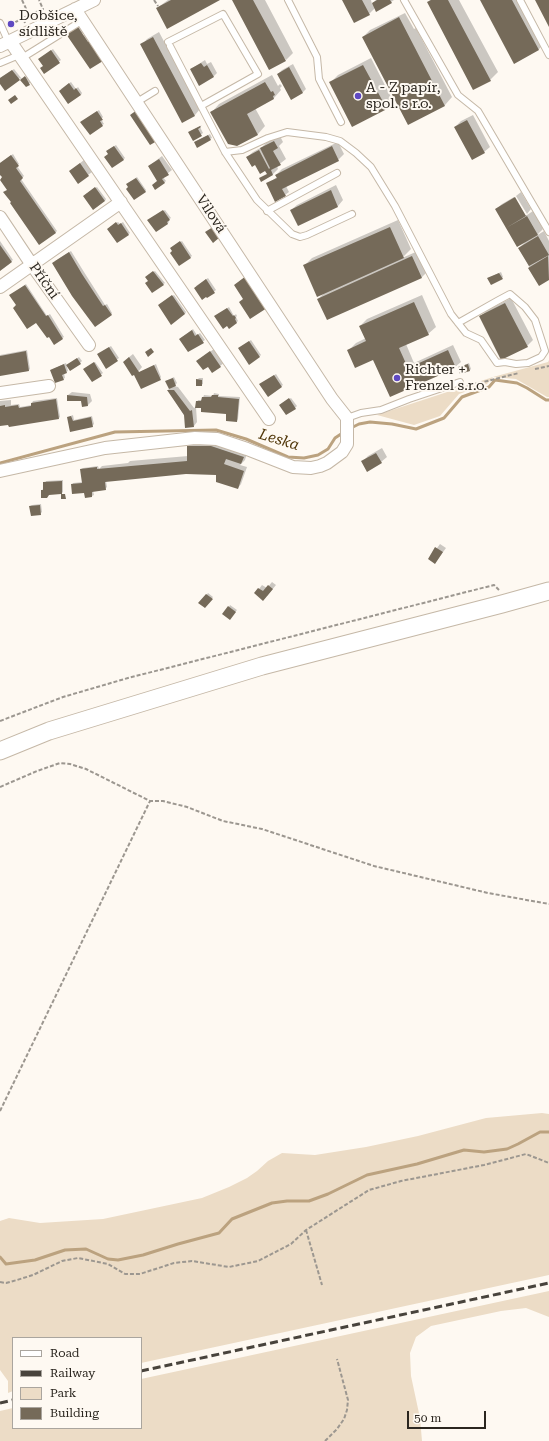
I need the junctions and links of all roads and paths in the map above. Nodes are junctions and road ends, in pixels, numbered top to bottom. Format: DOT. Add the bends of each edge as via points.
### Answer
graph roads {
  1 [pos="22,0"];
  2 [pos="38,0"];
  3 [pos="94,0"];
  4 [pos="154,0"];
  5 [pos="288,0"];
  6 [pos="404,0"];
  7 [pos="520,0"];
  8 [pos="158,6"];
  9 [pos="75,9"];
  10 [pos="29,15"];
  11 [pos="23,18"];
  12 [pos="83,20"];
  13 [pos="1,26"];
  14 [pos="30,31"];
  15 [pos="6,43"];
  16 [pos="549,55"];
  17 [pos="20,56"];
  18 [pos="0,63"];
  19 [pos="155,91"];
  20 [pos="137,102"];
  21 [pos="201,106"];
  22 [pos="341,122"];
  23 [pos="225,152"];
  24 [pos="336,173"];
  25 [pos="121,202"];
  26 [pos="267,211"];
  27 [pos="352,214"];
  28 [pos="0,217"];
  29 [pos="549,232"];
  30 [pos="32,265"];
  31 [pos="0,287"];
  32 [pos="458,323"];
  33 [pos="89,345"];
  34 [pos="549,366"];
  35 [pos="533,370"];
  36 [pos="525,372"];
  37 [pos="460,382"];
  38 [pos="49,386"];
  39 [pos="0,392"];
  40 [pos="269,419"];
  41 [pos="347,420"];
  42 [pos="0,471"];
  43 [pos="549,591"];
  44 [pos="502,604"];
  45 [pos="0,721"];
  46 [pos="0,751"];
  47 [pos="0,787"];
  48 [pos="150,801"];
  49 [pos="549,904"];
  50 [pos="0,1111"];
  51 [pos="549,1163"];
  52 [pos="306,1230"];
  53 [pos="0,1282"];
  54 [pos="322,1285"];
  55 [pos="337,1359"];
  56 [pos="325,1441"];
  1 -- 10 [label="path"];
  2 -- 10 [label="path" via="43,8"];
  3 -- 9 [label="street"];
  4 -- 8 [label="path"];
  5 -- 22 [label="lane" via="317,57 320,80"];
  6 -- 29 [label="lane" via="458,95 478,111"];
  7 -- 16 [label="lane"];
  9 -- 12 [label="street, Vilová"];
  9 -- 14 [label="street"];
  10 -- 11 [label="path"];
  11 -- 13 [label="path"];
  11 -- 14 [label="path"];
  12 -- 17 [label="lane"];
  12 -- 20 [label="street, Vilová"];
  13 -- 15 [label="lane"];
  14 -- 15 [label="street"];
  15 -- 17 [label="street"];
  17 -- 18 [label="lane"];
  17 -- 25 [label="street"];
  19 -- 20 [label="lane"];
  20 -- 41 [label="street, Vilová"];
  21 -- 21 [label="lane" via="169,44 223,14 258,74"];
  21 -- 23 [label="lane"];
  23 -- 26 [label="lane"];
  23 -- 32 [label="lane" via="242,150 287,132 340,141 371,167"];
  24 -- 26 [label="lane"];
  25 -- 30 [label="street"];
  25 -- 40 [label="street"];
  26 -- 27 [label="lane" via="292,234 300,237"];
  28 -- 30 [label="street, Příční"];
  30 -- 31 [label="street"];
  30 -- 33 [label="street, Příční"];
  32 -- 32 [label="lane" via="466,333 481,340 497,363 528,363 541,357 545,351 535,320 526,307 510,294"];
  34 -- 35 [label="path"];
  36 -- 37 [label="path" via="466,387"];
  37 -- 41 [label="lane" via="381,410 361,413"];
  38 -- 39 [label="street"];
  41 -- 42 [label="street" via="347,444 342,452 327,463 311,468 293,467 217,439 195,438 105,448"];
  43 -- 44 [label="main road"];
  44 -- 45 [label="path" via="501,593 494,585 128,678 63,697"];
  44 -- 46 [label="main road" via="262,666 49,731"];
  47 -- 48 [label="path" via="60,763 86,769"];
  48 -- 49 [label="path" via="163,801 187,807 223,821 262,829 374,866 488,893"];
  48 -- 50 [label="path"];
  51 -- 52 [label="path" via="526,1154 400,1181 369,1190"];
  52 -- 53 [label="path" via="291,1244 258,1261 229,1267 192,1261 174,1263 140,1274 125,1274 108,1264 78,1258 62,1261 17,1280"];
  52 -- 54 [label="path"];
  55 -- 56 [label="path" via="348,1400 348,1410 337,1429"];
}
